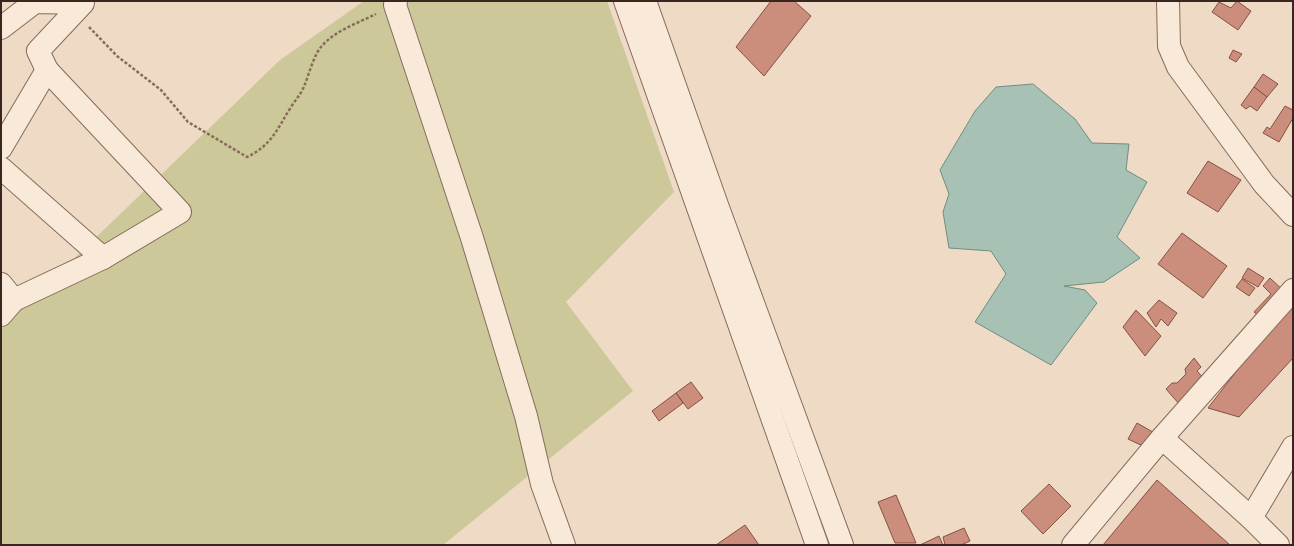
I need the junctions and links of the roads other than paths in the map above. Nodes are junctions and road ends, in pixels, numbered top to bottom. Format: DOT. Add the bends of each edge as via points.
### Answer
graph roads {
  1 [pos="625,1"];
  2 [pos="646,1"];
  3 [pos="1168,1"];
  4 [pos="84,2"];
  5 [pos="396,3"];
  6 [pos="1,28"];
  7 [pos="47,70"];
  8 [pos="1,148"];
  9 [pos="1,168"];
  10 [pos="1293,215"];
  11 [pos="103,258"];
  12 [pos="1293,290"];
  13 [pos="5,300"];
  14 [pos="1162,438"];
  15 [pos="1293,447"];
  16 [pos="1251,518"];
  17 [pos="564,545"];
  18 [pos="817,545"];
  19 [pos="842,545"];
  20 [pos="1073,545"];
  21 [pos="1278,545"];
  1 -- 18 [label="street"];
  2 -- 19 [label="street" via="717,205"];
  3 -- 10 [label="street" via="1169,46 1178,67 1264,184"];
  4 -- 6 [label="street" via="35,2"];
  4 -- 7 [label="street" via="38,51"];
  5 -- 17 [label="street" via="472,238 526,416 542,484"];
  7 -- 8 [label="street"];
  7 -- 11 [label="street" via="180,212"];
  9 -- 11 [label="street"];
  11 -- 13 [label="street"];
  12 -- 14 [label="street"];
  14 -- 16 [label="street"];
  14 -- 20 [label="street"];
  15 -- 16 [label="street"];
  16 -- 21 [label="street"];
}
